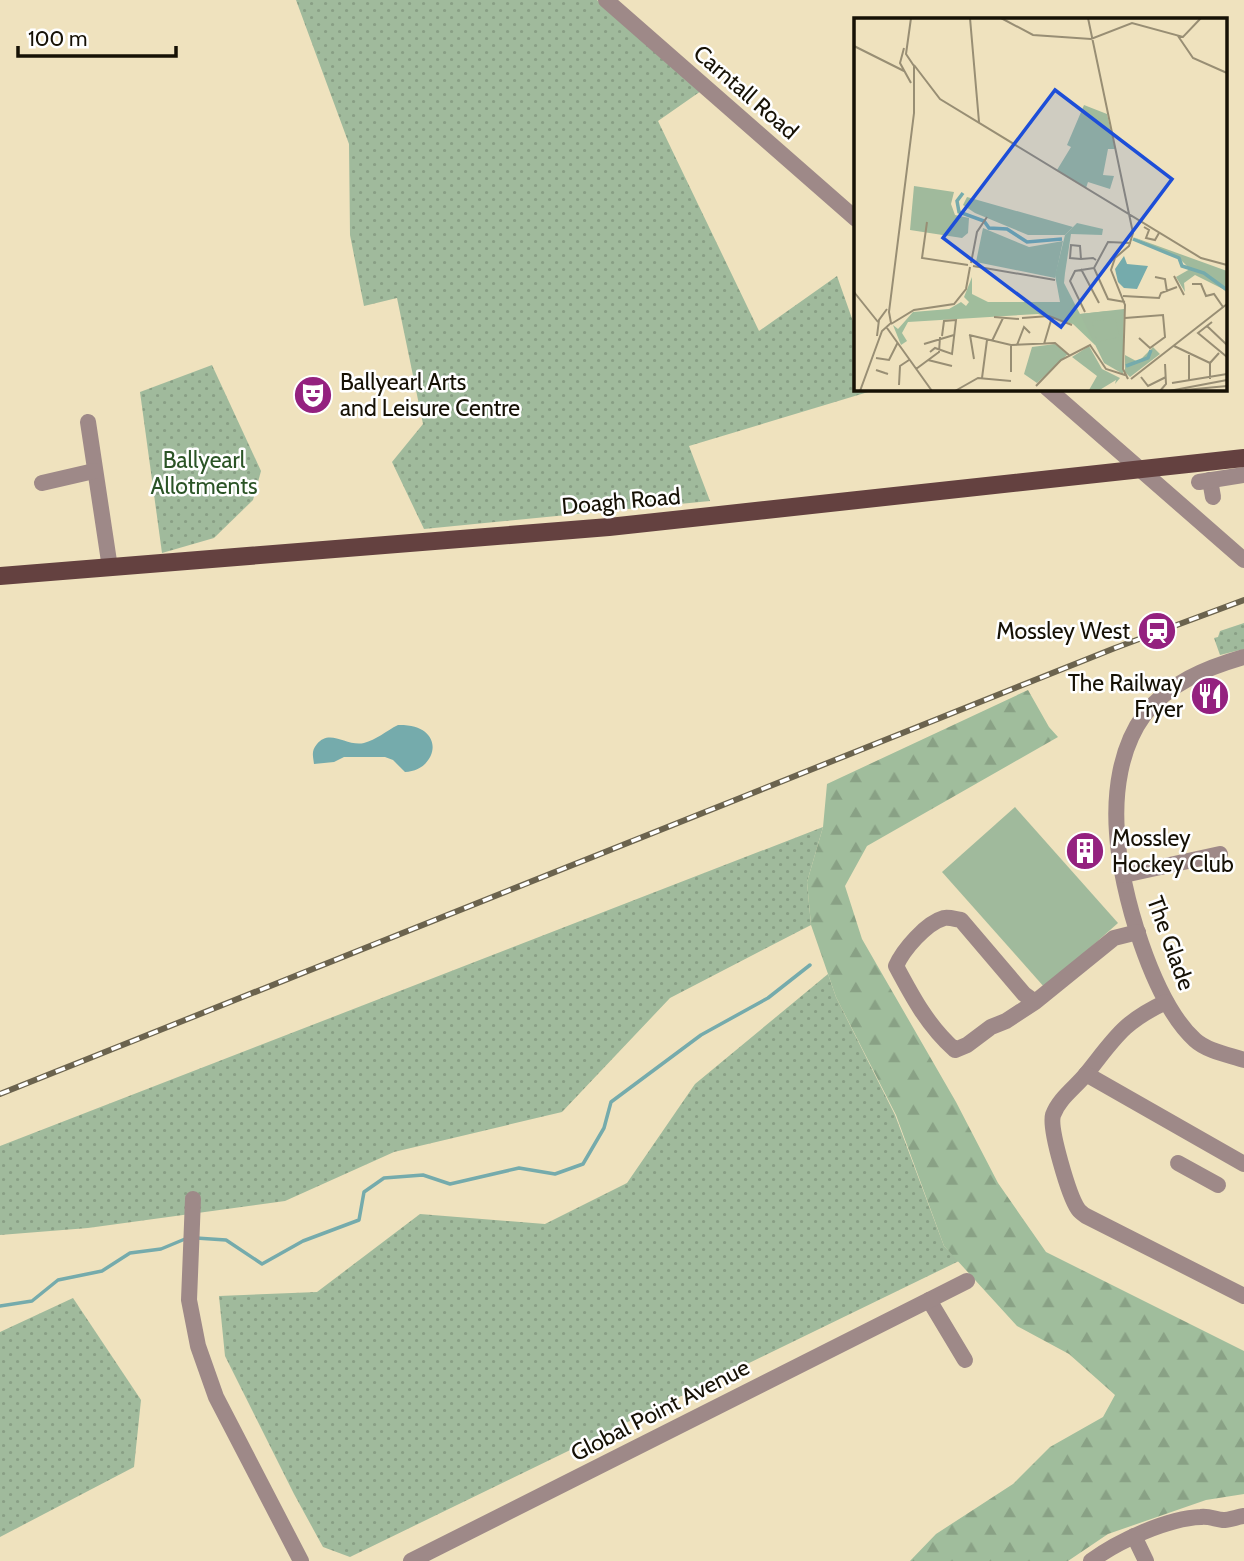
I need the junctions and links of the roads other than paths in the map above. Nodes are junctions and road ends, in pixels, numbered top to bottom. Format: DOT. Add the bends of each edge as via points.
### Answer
graph roads {
  1 [pos="606,0"];
  2 [pos="854,217"];
  3 [pos="1049,390"];
  4 [pos="88,422"];
  5 [pos="1244,458"];
  6 [pos="1138,468"];
  7 [pos="94,471"];
  8 [pos="1244,475"];
  9 [pos="42,483"];
  10 [pos="1213,497"];
  11 [pos="1244,560"];
  12 [pos="110,568"];
  13 [pos="0,576"];
  14 [pos="1244,657"];
  15 [pos="1220,854"];
  16 [pos="1124,875"];
  17 [pos="1138,932"];
  18 [pos="1035,1002"];
  19 [pos="1166,1002"];
  20 [pos="1244,1060"];
  21 [pos="1086,1074"];
  22 [pos="1212,1147"];
  23 [pos="1178,1163"];
  24 [pos="1244,1164"];
  25 [pos="1203,1176"];
  26 [pos="1218,1185"];
  27 [pos="193,1199"];
  28 [pos="967,1281"];
  29 [pos="1244,1296"];
  30 [pos="929,1300"];
  31 [pos="965,1360"];
  32 [pos="1244,1516"];
  33 [pos="1134,1536"];
  34 [pos="301,1561"];
  35 [pos="411,1561"];
  36 [pos="1091,1561"];
  37 [pos="1146,1561"];
  1 -- 2 [label="street, Carntall Road"];
  3 -- 6 [label="street"];
  4 -- 7 [label="street"];
  5 -- 6 [label="main road, Doagh Road"];
  6 -- 11 [label="street"];
  6 -- 12 [label="main road, Doagh Road" via="609,527"];
  7 -- 9 [label="street"];
  7 -- 12 [label="street"];
  8 -- 10 [label="street" via="1205,481"];
  12 -- 13 [label="main road, Doagh Road"];
  14 -- 16 [label="street, The Glade" via="1169,690 1135,731 1119,774 1116,834"];
  15 -- 16 [label="street"];
  16 -- 17 [label="street, The Glade"];
  17 -- 18 [label="street" via="1114,938"];
  17 -- 19 [label="street, The Glade"];
  18 -- 18 [label="street" via="955,1050 919,1008 897,966 903,952 936,922 947,917 961,920"];
  19 -- 20 [label="street, The Glade" via="1196,1041"];
  19 -- 21 [label="street" via="1131,1022"];
  21 -- 22 [label="street"];
  21 -- 29 [label="street" via="1052,1116 1078,1209"];
  22 -- 24 [label="street"];
  22 -- 25 [label="street"];
  23 -- 25 [label="street"];
  25 -- 26 [label="street"];
  27 -- 34 [label="street" via="189,1300 198,1346 216,1396"];
  28 -- 30 [label="street, Global Point Avenue"];
  30 -- 31 [label="street"];
  30 -- 35 [label="street, Global Point Avenue"];
  32 -- 33 [label="street" via="1186,1519"];
  33 -- 36 [label="street"];
  33 -- 37 [label="street"];
}
